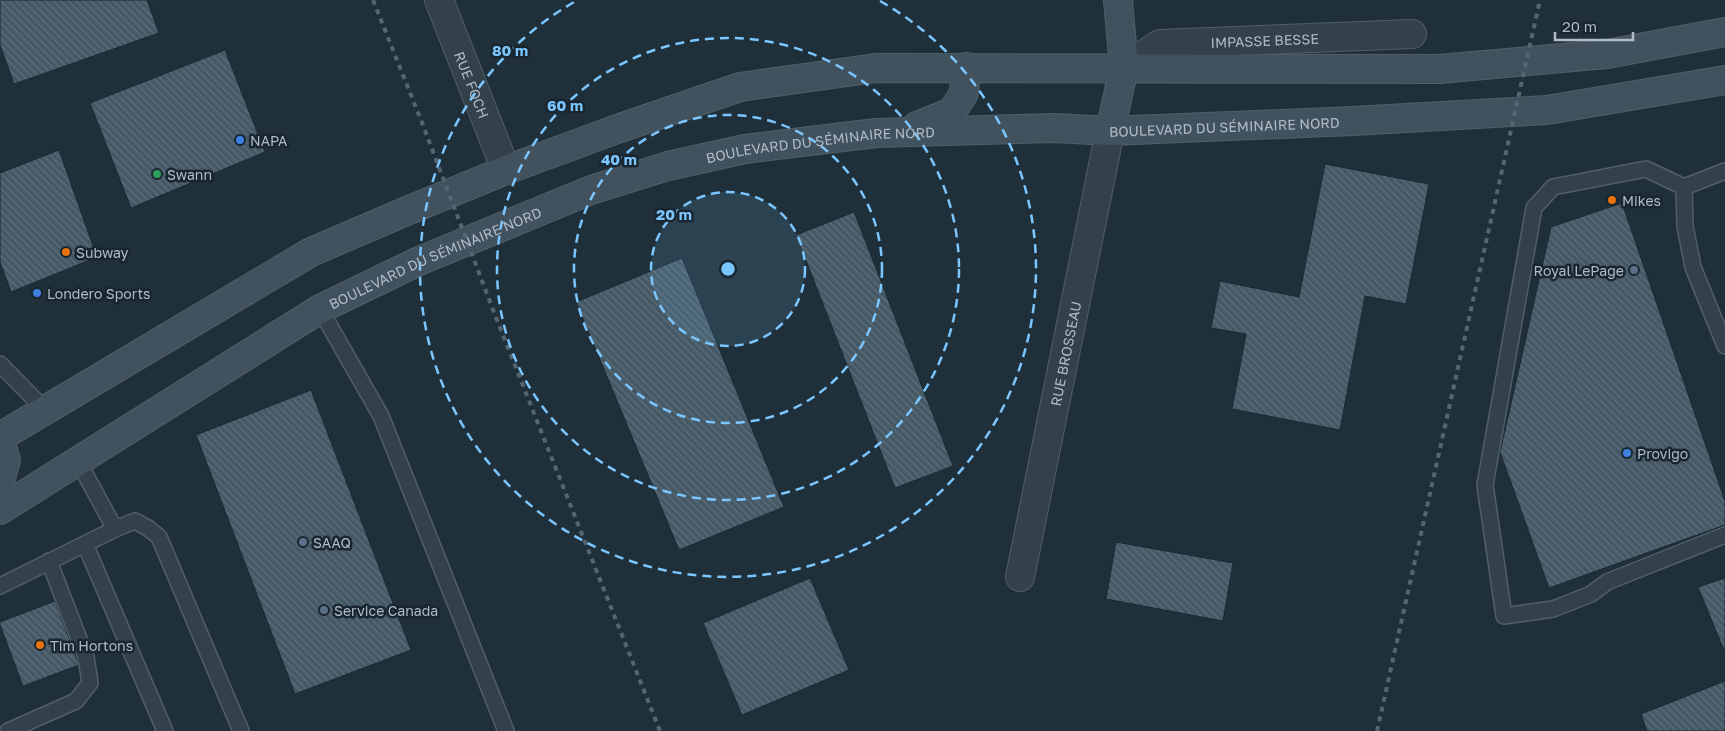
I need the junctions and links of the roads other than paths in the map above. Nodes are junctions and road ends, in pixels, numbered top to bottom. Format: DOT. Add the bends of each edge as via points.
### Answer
graph roads {
  1 [pos="439,0"];
  2 [pos="1118,0"];
  3 [pos="1725,32"];
  4 [pos="1412,34"];
  5 [pos="966,67"];
  6 [pos="1124,68"];
  7 [pos="1725,80"];
  8 [pos="1110,131"];
  9 [pos="876,133"];
  10 [pos="506,170"];
  11 [pos="1725,171"];
  12 [pos="1684,187"];
  13 [pos="320,310"];
  14 [pos="1722,329"];
  15 [pos="1725,346"];
  16 [pos="0,364"];
  17 [pos="45,410"];
  18 [pos="0,438"];
  19 [pos="78,461"];
  20 [pos="0,482"];
  21 [pos="0,510"];
  22 [pos="115,529"];
  23 [pos="1725,535"];
  24 [pos="84,544"];
  25 [pos="49,560"];
  26 [pos="1020,577"];
  27 [pos="0,586"];
  28 [pos="8,731"];
  29 [pos="166,731"];
  30 [pos="241,731"];
  31 [pos="506,731"];
  1 -- 10 [label="street, RUE FOCH"];
  2 -- 6 [label="main road"];
  3 -- 6 [label="main road" via="1607,54 1439,69"];
  4 -- 6 [label="street, IMPASSE BESSE" via="1160,44"];
  5 -- 6 [label="main road"];
  5 -- 9 [label="main road" via="964,93 952,112 922,125"];
  5 -- 10 [label="main road" via="876,68 740,87"];
  6 -- 8 [label="main road"];
  7 -- 8 [label="main road, BOULEVARD DU SÉMINAIRE NORD" via="1547,110"];
  8 -- 9 [label="main road, BOULEVARD DU SÉMINAIRE NORD" via="1054,128"];
  8 -- 26 [label="street, RUE BROSSEAU"];
  9 -- 13 [label="main road, BOULEVARD DU SÉMINAIRE NORD" via="745,149 668,166 591,190 436,254"];
  10 -- 17 [label="main road" via="311,252"];
  11 -- 12 [label="lane"];
  12 -- 14 [label="lane" via="1685,226 1693,267"];
  12 -- 23 [label="lane" via="1646,169 1552,187 1534,208 1485,485 1504,616 1553,609 1592,594 1607,582"];
  13 -- 19 [label="main road, BOULEVARD DU SÉMINAIRE NORD"];
  13 -- 31 [label="lane" via="381,416"];
  14 -- 15 [label="lane"];
  16 -- 17 [label="lane"];
  17 -- 18 [label="main road"];
  18 -- 20 [label="main road" via="6,460"];
  19 -- 21 [label="main road, BOULEVARD DU SÉMINAIRE NORD"];
  19 -- 22 [label="lane"];
  22 -- 24 [label="lane"];
  22 -- 30 [label="lane" via="135,521 159,537"];
  24 -- 25 [label="lane"];
  24 -- 29 [label="lane"];
  25 -- 27 [label="lane"];
  25 -- 28 [label="lane" via="86,657 90,683 76,701"];
}
